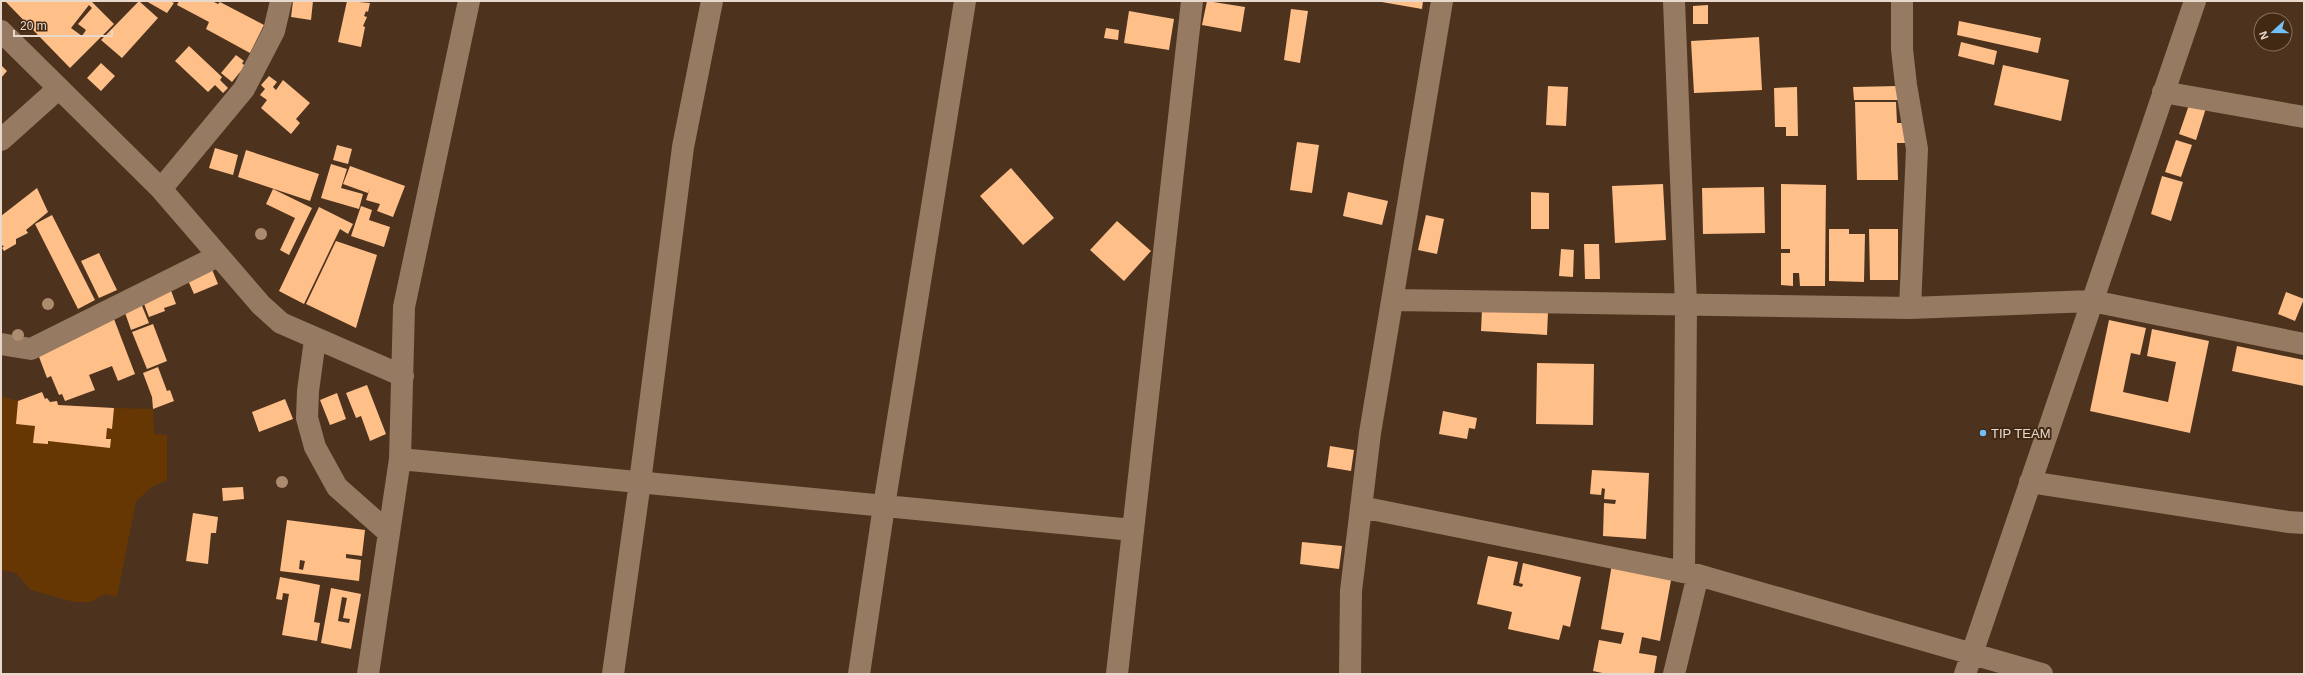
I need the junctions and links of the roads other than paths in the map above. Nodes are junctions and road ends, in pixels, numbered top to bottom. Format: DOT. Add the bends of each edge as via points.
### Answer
graph roads {
  1 [pos="281,1"];
  2 [pos="469,1"];
  3 [pos="712,1"];
  4 [pos="965,1"];
  5 [pos="1192,1"];
  6 [pos="1442,1"];
  7 [pos="1674,1"];
  8 [pos="1902,1"];
  9 [pos="2195,1"];
  10 [pos="1,31"];
  11 [pos="59,88"];
  12 [pos="2163,92"];
  13 [pos="2304,117"];
  14 [pos="1,140"];
  15 [pos="161,189"];
  16 [pos="218,256"];
  17 [pos="1394,300"];
  18 [pos="2092,301"];
  19 [pos="1686,305"];
  20 [pos="1910,308"];
  21 [pos="315,340"];
  22 [pos="1,344"];
  23 [pos="2304,344"];
  24 [pos="403,376"];
  25 [pos="400,460"];
  26 [pos="640,482"];
  27 [pos="2030,482"];
  28 [pos="884,506"];
  29 [pos="1361,507"];
  30 [pos="2304,523"];
  31 [pos="1133,530"];
  32 [pos="389,533"];
  33 [pos="1691,573"];
  34 [pos="1971,652"];
  35 [pos="368,674"];
  36 [pos="613,674"];
  37 [pos="859,674"];
  38 [pos="1117,674"];
  39 [pos="1350,674"];
  40 [pos="1674,674"];
  41 [pos="1965,674"];
  42 [pos="2042,674"];
  1 -- 15 [label="street" via="274,31 244,89"];
  2 -- 24 [label="street" via="404,307"];
  3 -- 26 [label="street" via="683,147"];
  4 -- 28 [label="street"];
  5 -- 31 [label="street"];
  6 -- 17 [label="street"];
  7 -- 19 [label="street"];
  8 -- 20 [label="street" via="1902,48 1917,149"];
  9 -- 12 [label="street"];
  10 -- 11 [label="street"];
  11 -- 14 [label="street"];
  11 -- 15 [label="street"];
  12 -- 13 [label="street"];
  12 -- 18 [label="street"];
  15 -- 16 [label="street"];
  16 -- 21 [label="street" via="260,305 281,323"];
  16 -- 22 [label="street" via="31,348"];
  17 -- 19 [label="street"];
  17 -- 29 [label="street" via="1370,433"];
  18 -- 20 [label="street"];
  18 -- 23 [label="street"];
  18 -- 27 [label="street"];
  19 -- 20 [label="street"];
  19 -- 33 [label="street"];
  21 -- 24 [label="street"];
  21 -- 32 [label="street" via="307,418 315,447 337,487"];
  24 -- 25 [label="street"];
  25 -- 26 [label="street"];
  25 -- 32 [label="street"];
  26 -- 28 [label="street"];
  26 -- 36 [label="street"];
  27 -- 30 [label="street"];
  27 -- 34 [label="street"];
  28 -- 31 [label="street"];
  28 -- 37 [label="street"];
  29 -- 33 [label="street"];
  29 -- 39 [label="street" via="1351,591"];
  31 -- 38 [label="street"];
  32 -- 35 [label="street"];
  33 -- 34 [label="street"];
  33 -- 40 [label="street"];
  34 -- 41 [label="street"];
  34 -- 42 [label="street"];
}
